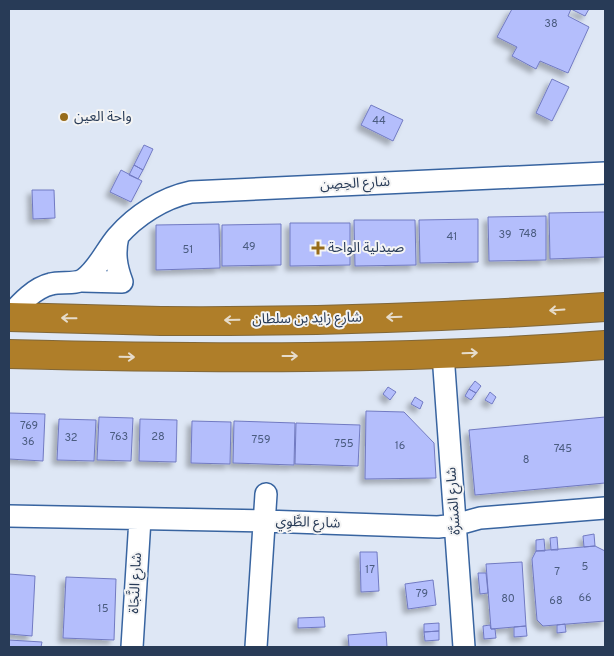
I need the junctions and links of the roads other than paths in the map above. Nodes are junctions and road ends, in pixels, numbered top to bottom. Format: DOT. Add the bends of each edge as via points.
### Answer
graph roads {
  1 [pos="605,173"];
  2 [pos="118,236"];
  3 [pos="82,281"];
  4 [pos="605,307"];
  5 [pos="9,316"];
  6 [pos="605,330"];
  7 [pos="605,345"];
  8 [pos="577,347"];
  9 [pos="9,354"];
  10 [pos="443,354"];
  11 [pos="266,494"];
  12 [pos="605,508"];
  13 [pos="9,516"];
  14 [pos="140,519"];
  15 [pos="264,521"];
  16 [pos="455,525"];
  17 [pos="132,647"];
  18 [pos="256,647"];
  19 [pos="464,647"];
  1 -- 2 [label="street, شارع الحِصِن" via="191,192 177,195 148,210"];
  2 -- 3 [label="street, شارع الحِصِن"];
  2 -- 3 [label="street" via="115,260 122,282"];
  3 -- 5 [label="street" via="40,288"];
  4 -- 5 [label="highway, شارع زايد بن سلطان, one-way" via="372,318 164,321"];
  6 -- 8 [label="highway" via="584,336"];
  7 -- 8 [label="highway"];
  10 -- 8 [label="highway, one-way"];
  9 -- 10 [label="highway, one-way" via="136,357"];
  10 -- 16 [label="street, شارع المَسَرَّة"];
  11 -- 15 [label="street"];
  12 -- 16 [label="street, شارع الطَّوِي" via="480,518"];
  13 -- 14 [label="street, شارع الطَّوِي"];
  14 -- 15 [label="street, شارع الطَّوِي"];
  14 -- 17 [label="street, شارع النَّجَاة"];
  15 -- 16 [label="street, شارع الطَّوِي"];
  15 -- 18 [label="street"];
  16 -- 19 [label="street, شارع المَسَرَّة"];
}
